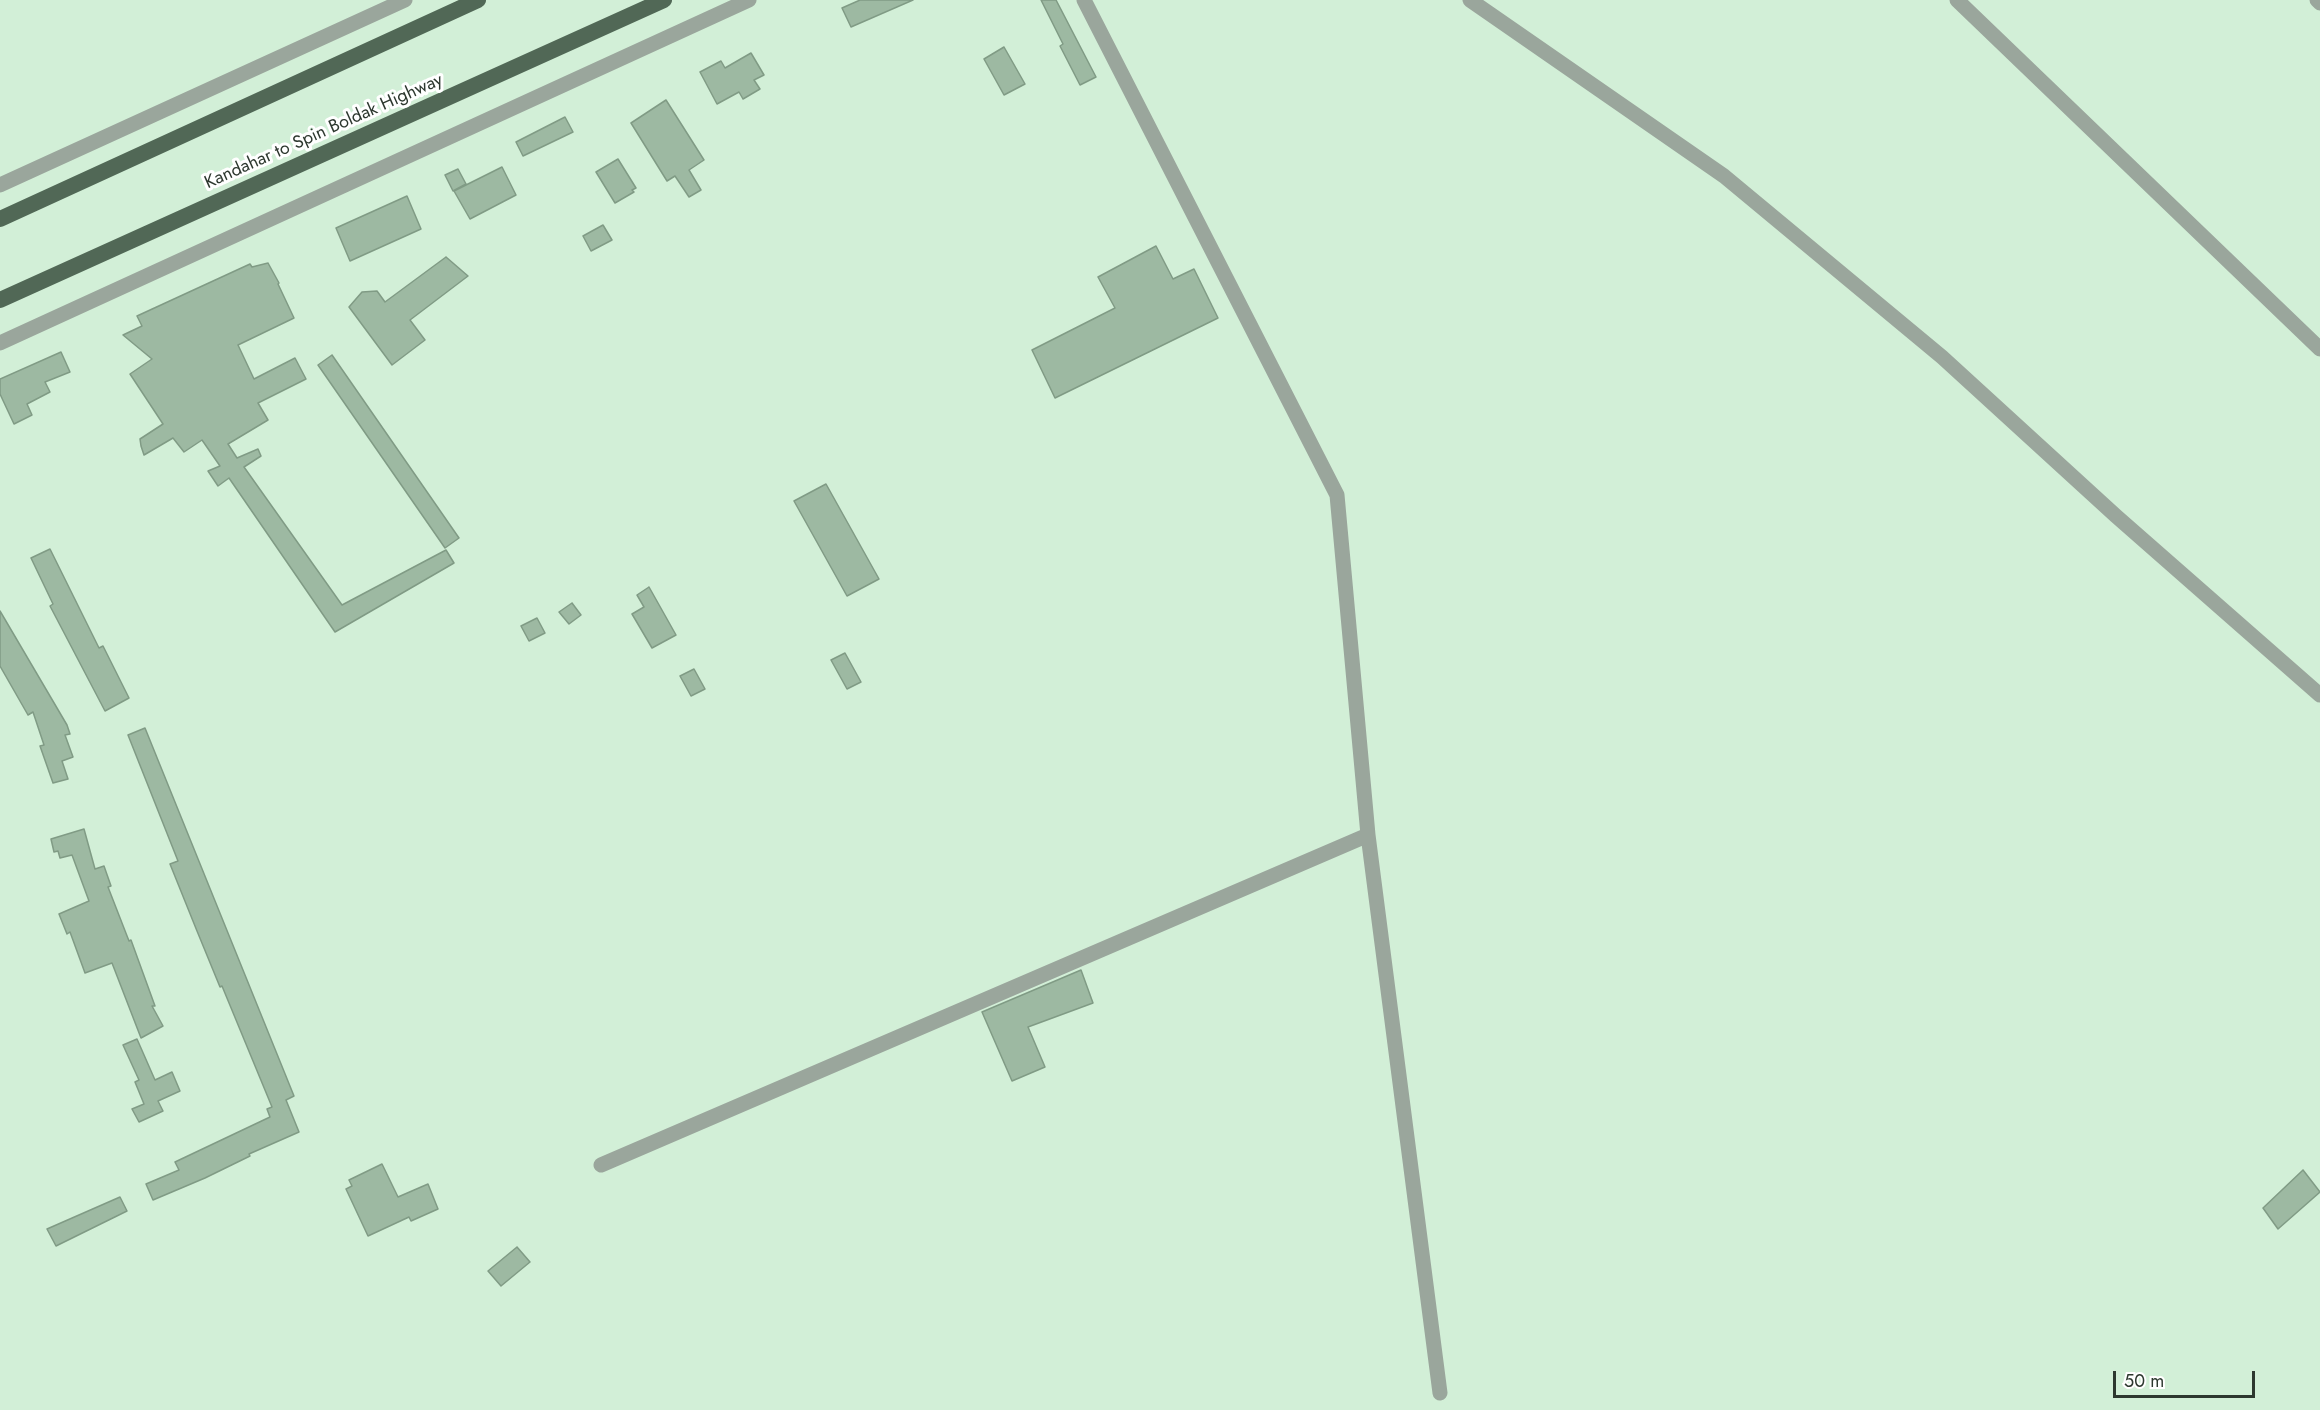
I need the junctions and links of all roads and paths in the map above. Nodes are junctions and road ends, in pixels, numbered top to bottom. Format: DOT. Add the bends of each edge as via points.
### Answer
graph roads {
  1 [pos="405,0"];
  2 [pos="478,0"];
  3 [pos="664,0"];
  4 [pos="749,0"];
  5 [pos="1084,0"];
  6 [pos="1470,0"];
  7 [pos="1957,0"];
  8 [pos="0,184"];
  9 [pos="0,219"];
  10 [pos="0,300"];
  11 [pos="0,343"];
  12 [pos="2320,349"];
  13 [pos="2320,695"];
  14 [pos="1368,835"];
  15 [pos="601,1165"];
  16 [pos="1440,1393"];
  1 -- 8 [label="street"];
  2 -- 9 [label="highway"];
  3 -- 10 [label="highway, Kandahar to Spin Boldak Highway"];
  4 -- 11 [label="street"];
  5 -- 14 [label="street" via="1337,495"];
  6 -- 13 [label="street" via="1724,176 1942,357"];
  7 -- 12 [label="street"];
  14 -- 15 [label="street"];
  14 -- 16 [label="street"];
}
